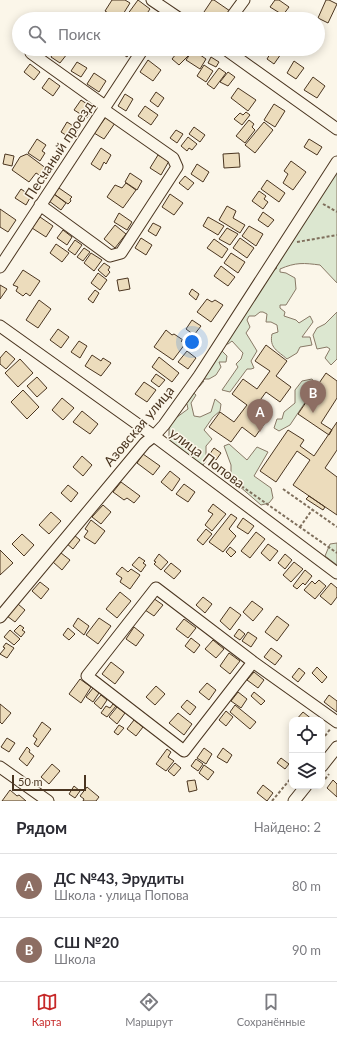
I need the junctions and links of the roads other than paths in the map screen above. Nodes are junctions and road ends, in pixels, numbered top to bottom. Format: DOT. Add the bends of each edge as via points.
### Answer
graph roads {
  1 [pos="152,0"];
  2 [pos="244,0"];
  3 [pos="162,12"];
  4 [pos="235,12"];
  5 [pos="35,56"];
  6 [pos="137,56"];
  7 [pos="235,56"];
  8 [pos="104,108"];
  9 [pos="337,129"];
  10 [pos="337,162"];
  11 [pos="40,205"];
  12 [pos="0,266"];
  13 [pos="0,326"];
  14 [pos="154,436"];
  15 [pos="337,573"];
  16 [pos="0,617"];
  17 [pos="253,662"];
  18 [pos="337,722"];
  19 [pos="337,747"];
  20 [pos="325,762"];
  21 [pos="0,767"];
  22 [pos="304,789"];
  23 [pos="48,801"];
  24 [pos="294,801"];
  1 -- 3 [label="street"];
  2 -- 4 [label="street"];
  5 -- 8 [label="street"];
  6 -- 8 [label="street, Песчаный проезд"];
  7 -- 9 [label="street"];
  8 -- 11 [label="street, Песчаный проезд"];
  8 -- 11 [label="street" via="173,158 177,167 121,253 110,256"];
  10 -- 14 [label="street, Азовская улица" via="199,376"];
  11 -- 12 [label="street, Песчаный проезд"];
  13 -- 14 [label="street, улица Попова"];
  14 -- 15 [label="street, улица Попова"];
  14 -- 16 [label="street, Азовская улица" via="145,442"];
  17 -- 17 [label="street" via="156,588 87,676 184,751"];
  17 -- 18 [label="street"];
  19 -- 20 [label="street"];
  21 -- 23 [label="street"];
  22 -- 24 [label="street"];
}
